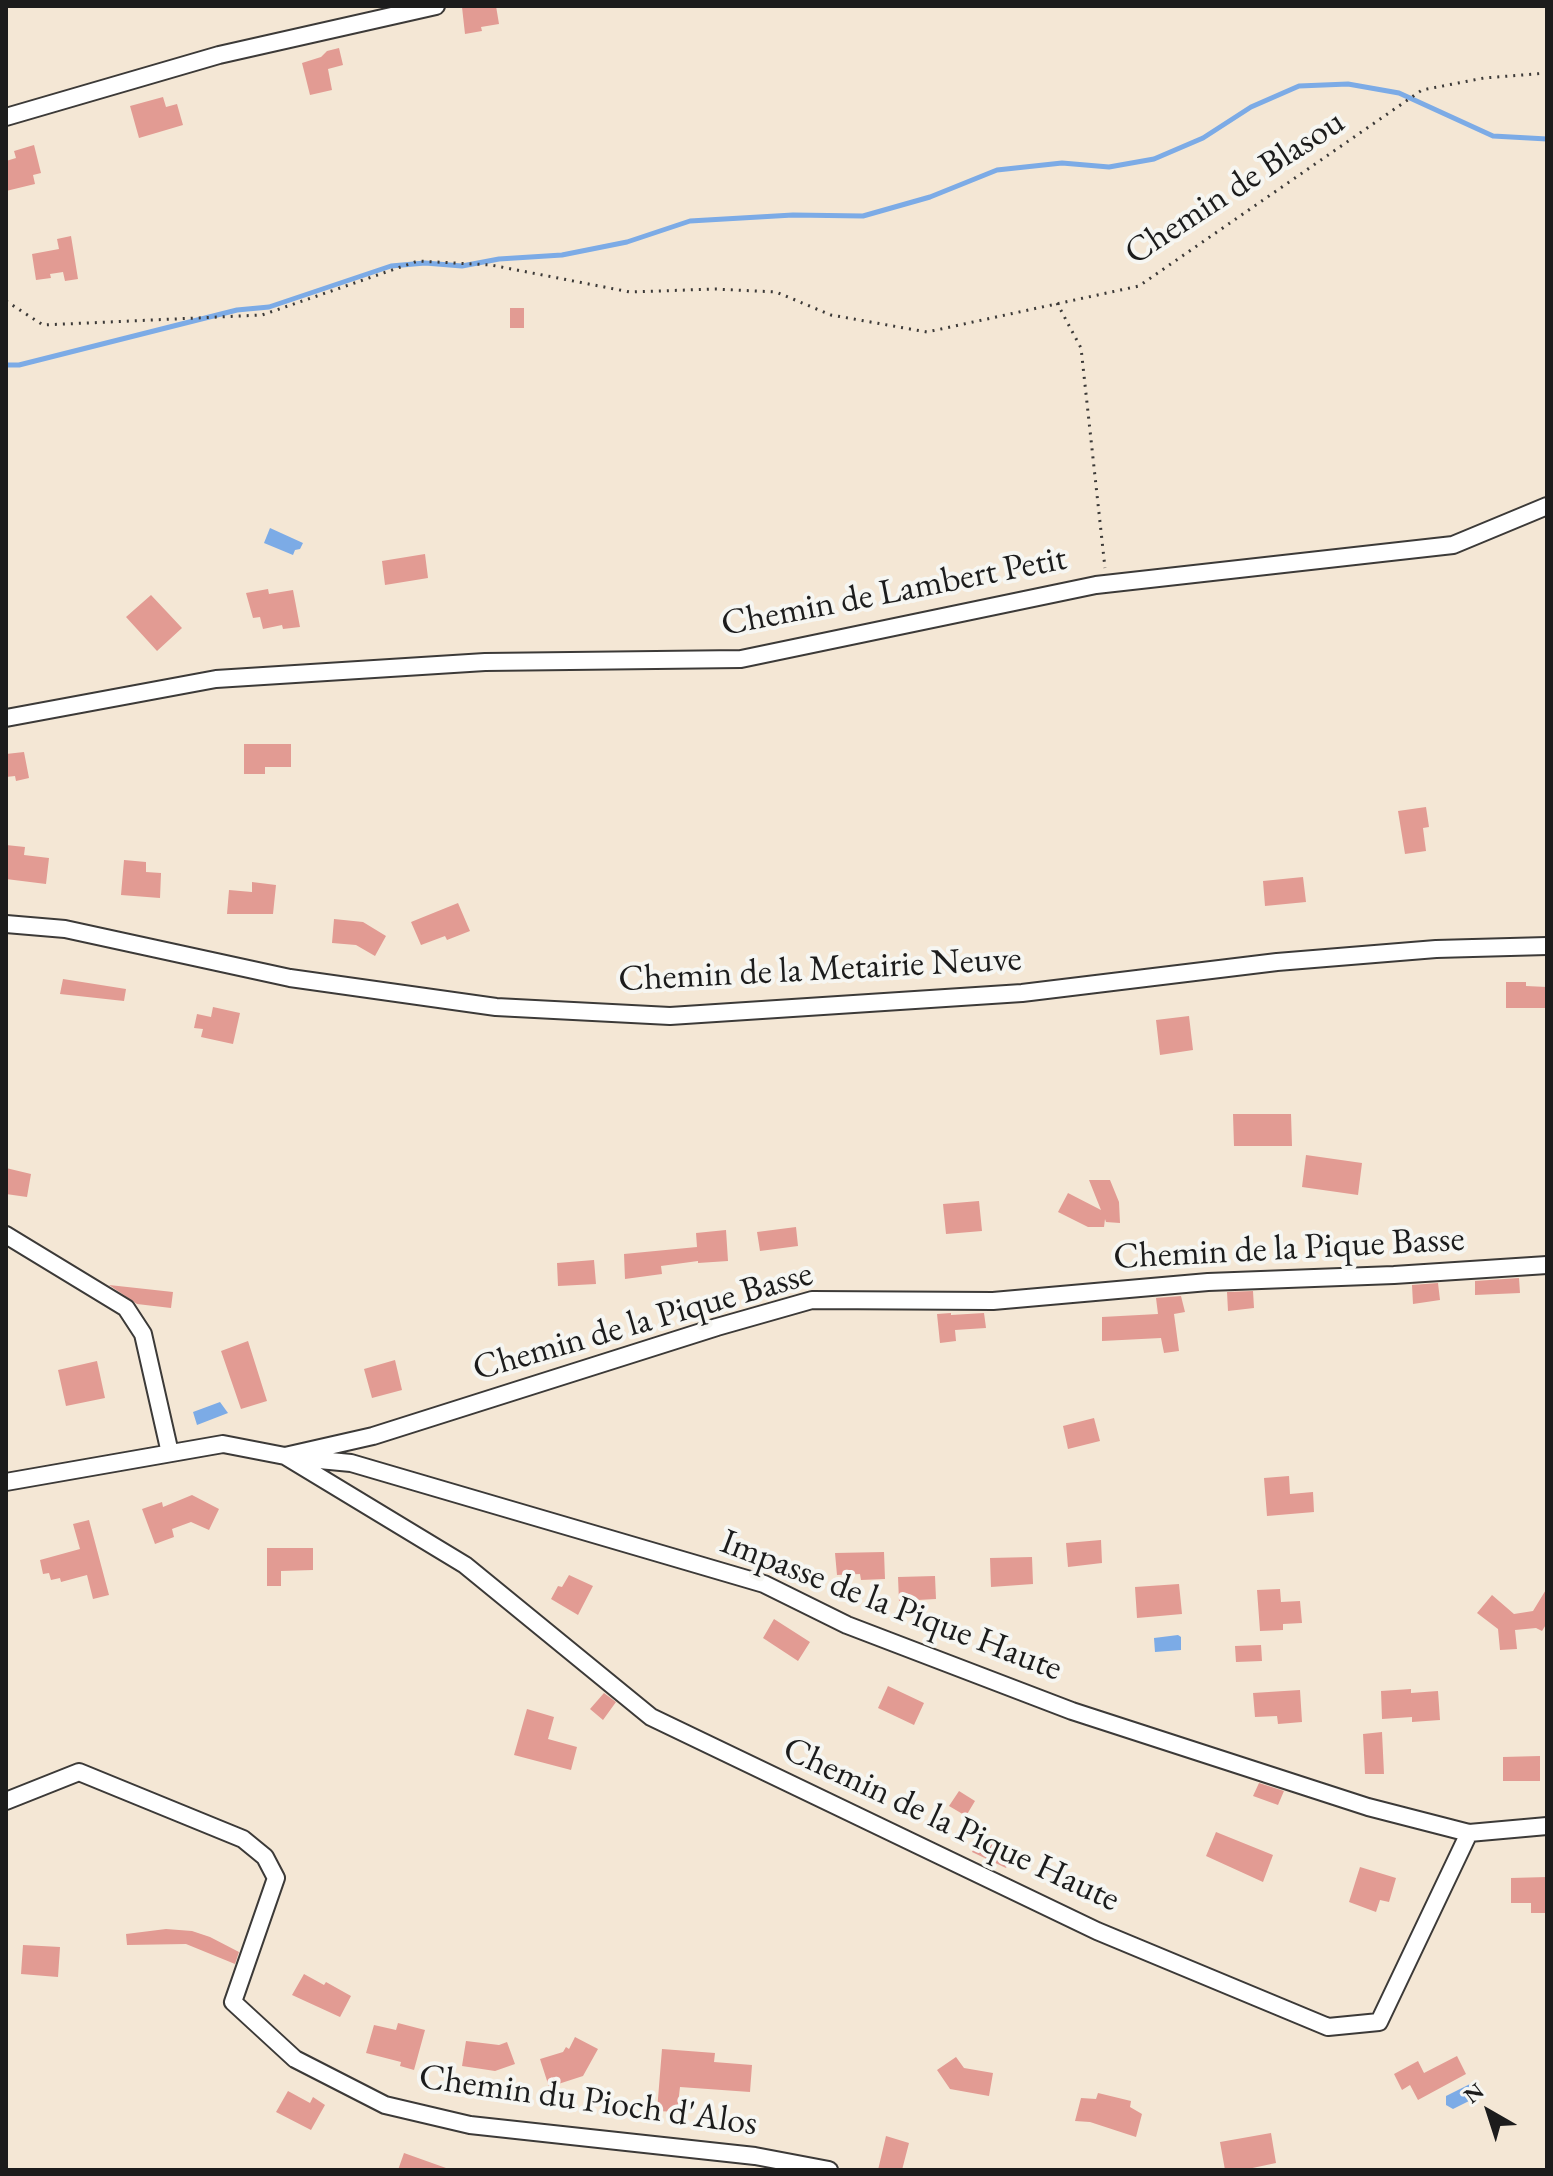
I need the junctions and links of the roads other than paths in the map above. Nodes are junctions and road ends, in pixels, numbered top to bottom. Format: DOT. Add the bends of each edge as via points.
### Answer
graph roads {
  1 [pos="436,6"];
  2 [pos="6,117"];
  3 [pos="1547,506"];
  4 [pos="6,718"];
  5 [pos="6,924"];
  6 [pos="1547,946"];
  7 [pos="6,1235"];
  8 [pos="1547,1265"];
  9 [pos="170,1453"];
  10 [pos="285,1456"];
  11 [pos="6,1482"];
  12 [pos="6,1801"];
  13 [pos="1547,1826"];
  14 [pos="1469,1833"];
  15 [pos="829,2170"];
  1 -- 2 [label="street" via="219,55"];
  3 -- 4 [label="street, Chemin de Lambert Petit" via="1453,545 1107,584 741,659 485,662 216,679"];
  5 -- 6 [label="street, Chemin de la Metairie Neuve" via="65,929 319,983 496,1007 670,1016 1022,993 1436,949"];
  7 -- 9 [label="street" via="126,1308 143,1334"];
  8 -- 10 [label="street, Chemin de la Pique Basse" via="1208,1282 993,1301 812,1300 373,1436"];
  9 -- 10 [label="street, Chemin de la Pique Basse" via="223,1444"];
  9 -- 11 [label="street, Chemin de la Pique Basse"];
  10 -- 14 [label="street, Impasse de la Pique Haute" via="351,1463 764,1584 847,1625 1072,1711 1368,1807"];
  10 -- 14 [label="street, Chemin de la Pique Haute" via="465,1565 651,1717 1097,1931 1328,2027 1379,2022"];
  12 -- 15 [label="street, Chemin du Pioch d'Alos" via="79,1772 243,1839 265,1857 276,1878 233,2002 295,2059 385,2105 470,2125 755,2156"];
  13 -- 14 [label="street"];
}
